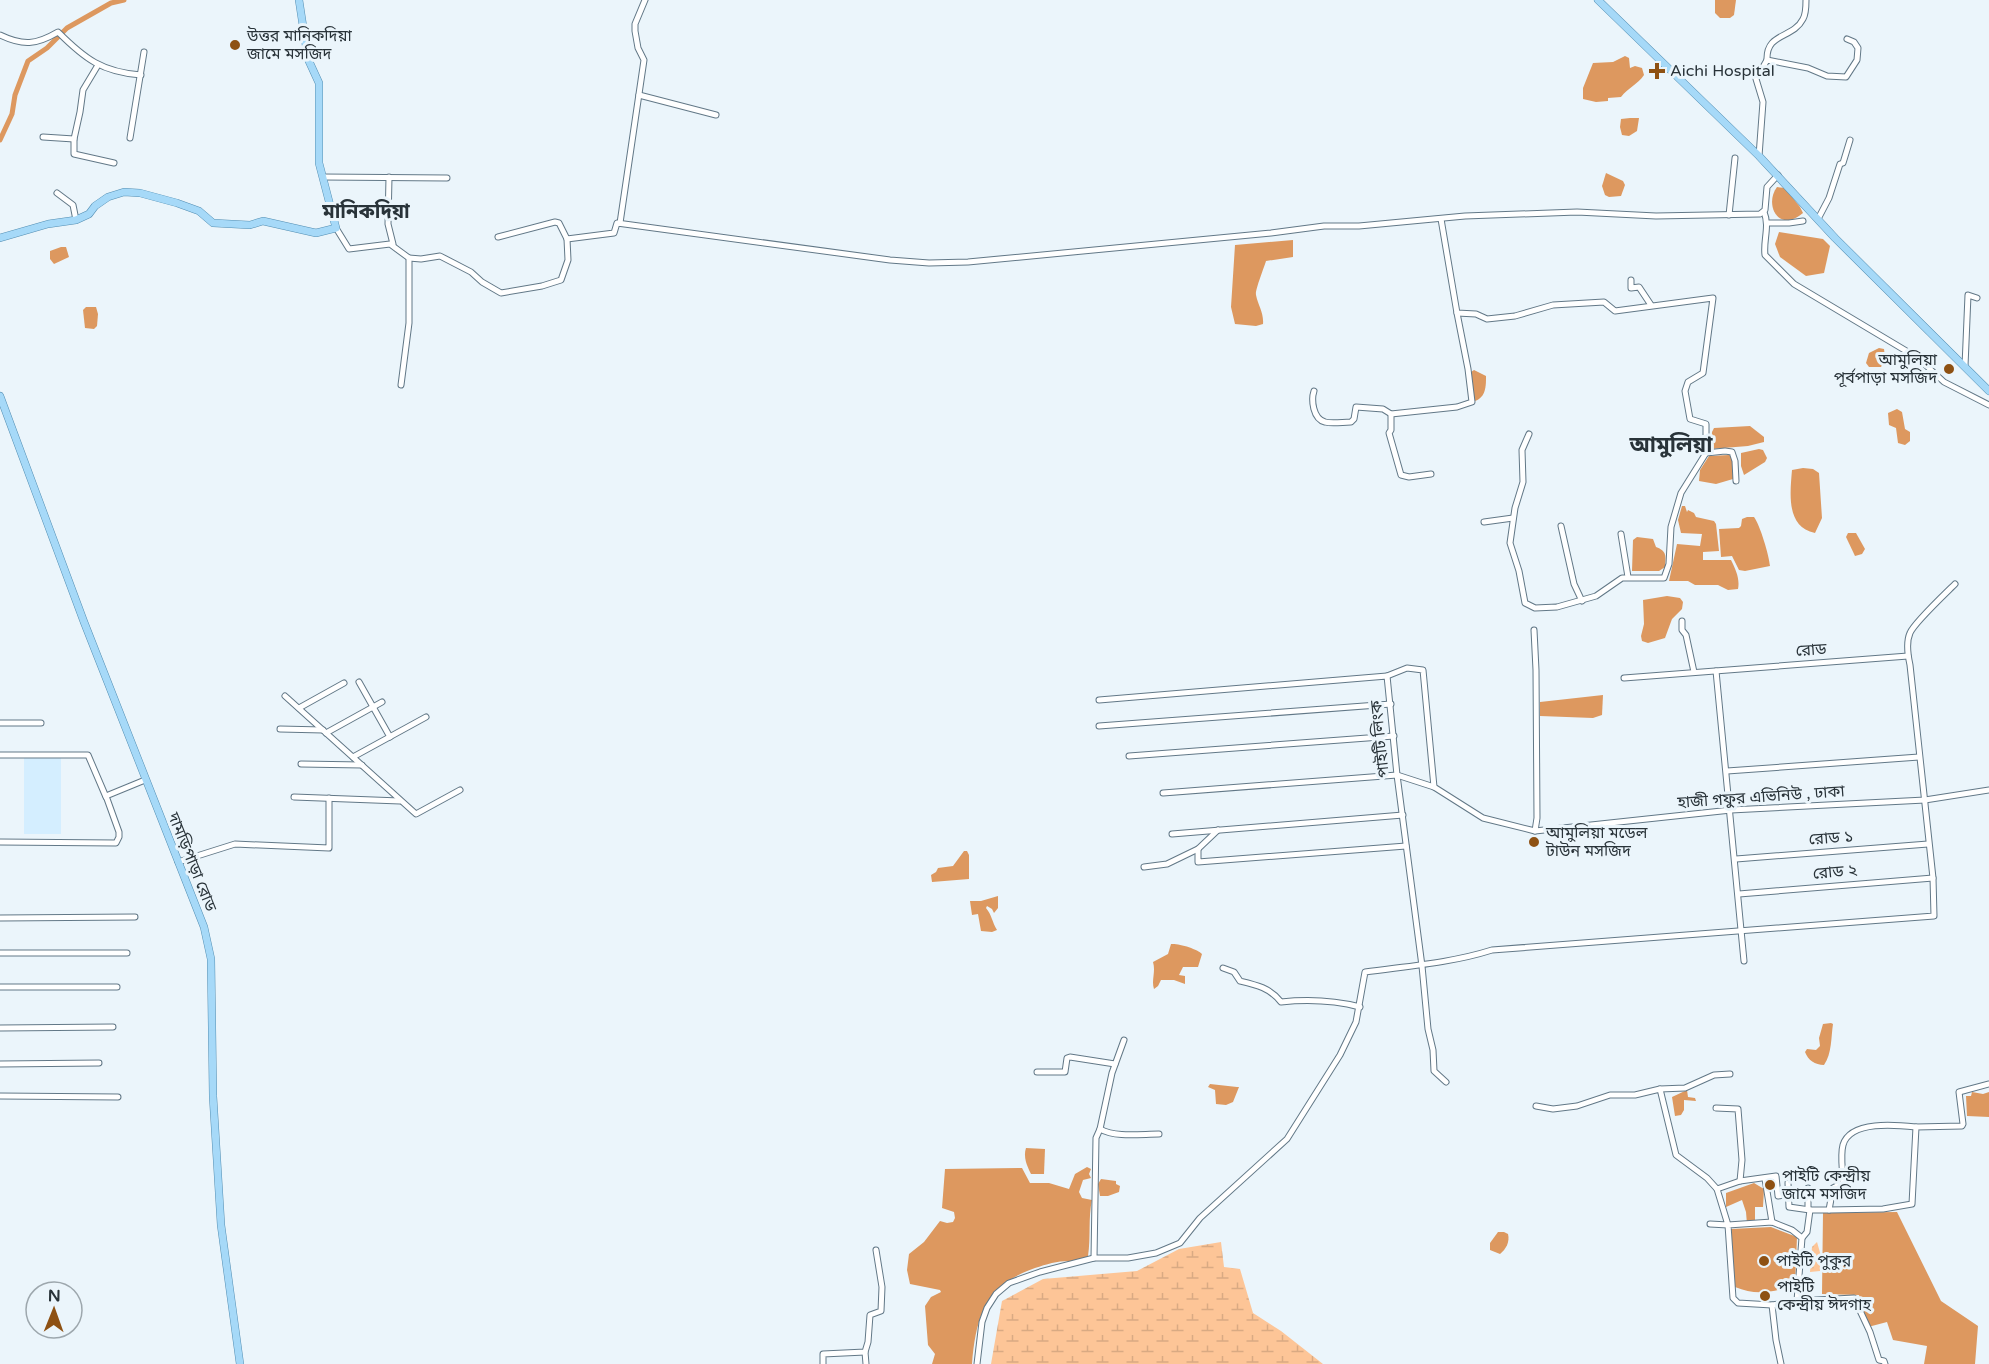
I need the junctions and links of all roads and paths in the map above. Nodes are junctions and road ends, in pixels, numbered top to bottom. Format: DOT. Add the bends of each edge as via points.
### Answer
graph roads {
  1 [pos="299,0"];
  2 [pos="645,0"];
  3 [pos="1598,0"];
  4 [pos="1806,0"];
  5 [pos="0,35"];
  6 [pos="1847,39"];
  7 [pos="144,52"];
  8 [pos="1767,60"];
  9 [pos="98,65"];
  10 [pos="141,75"];
  11 [pos="639,95"];
  12 [pos="716,115"];
  13 [pos="42,137"];
  14 [pos="130,138"];
  15 [pos="74,139"];
  16 [pos="1850,140"];
  17 [pos="1759,156"];
  18 [pos="1735,158"];
  19 [pos="114,163"];
  20 [pos="1778,175"];
  21 [pos="323,177"];
  22 [pos="389,177"];
  23 [pos="447,178"];
  24 [pos="57,193"];
  25 [pos="1764,212"];
  26 [pos="1729,215"];
  27 [pos="1441,219"];
  28 [pos="1818,219"];
  29 [pos="76,220"];
  30 [pos="1803,221"];
  31 [pos="620,223"];
  32 [pos="1767,223"];
  33 [pos="336,228"];
  34 [pos="498,237"];
  35 [pos="0,238"];
  36 [pos="567,239"];
  37 [pos="393,244"];
  38 [pos="409,258"];
  39 [pos="1631,280"];
  40 [pos="1977,298"];
  41 [pos="1651,305"];
  42 [pos="1457,313"];
  43 [pos="1965,366"];
  44 [pos="401,385"];
  45 [pos="1314,391"];
  46 [pos="1989,391"];
  47 [pos="0,396"];
  48 [pos="1989,405"];
  49 [pos="1391,414"];
  50 [pos="1529,434"];
  51 [pos="1706,453"];
  52 [pos="1431,474"];
  53 [pos="1736,482"];
  54 [pos="1513,518"];
  55 [pos="1484,522"];
  56 [pos="1561,526"];
  57 [pos="1621,534"];
  58 [pos="1628,577"];
  59 [pos="1955,584"];
  60 [pos="1582,601"];
  61 [pos="1682,621"];
  62 [pos="1534,630"];
  63 [pos="1908,656"];
  64 [pos="1716,671"];
  65 [pos="1694,672"];
  66 [pos="1387,676"];
  67 [pos="1624,678"];
  68 [pos="359,682"];
  69 [pos="344,683"];
  70 [pos="285,696"];
  71 [pos="1099,700"];
  72 [pos="382,702"];
  73 [pos="1390,704"];
  74 [pos="373,707"];
  75 [pos="299,708"];
  76 [pos="426,717"];
  77 [pos="0,723"];
  78 [pos="41,723"];
  79 [pos="1099,726"];
  80 [pos="280,729"];
  81 [pos="324,731"];
  82 [pos="1394,736"];
  83 [pos="390,737"];
  84 [pos="0,755"];
  85 [pos="1129,756"];
  86 [pos="353,757"];
  87 [pos="1919,757"];
  88 [pos="301,764"];
  89 [pos="362,765"];
  90 [pos="1727,771"];
  91 [pos="1397,775"];
  92 [pos="145,780"];
  93 [pos="1434,787"];
  94 [pos="460,790"];
  95 [pos="1989,790"];
  96 [pos="1163,793"];
  97 [pos="106,796"];
  98 [pos="294,797"];
  99 [pos="329,798"];
  100 [pos="1925,800"];
  101 [pos="401,801"];
  102 [pos="1731,810"];
  103 [pos="1403,815"];
  104 [pos="1218,830"];
  105 [pos="1535,831"];
  106 [pos="1172,834"];
  107 [pos="0,842"];
  108 [pos="1928,844"];
  109 [pos="1406,846"];
  110 [pos="1198,849"];
  111 [pos="1736,859"];
  112 [pos="178,862"];
  113 [pos="1144,867"];
  114 [pos="1933,878"];
  115 [pos="1739,894"];
  116 [pos="0,918"];
  117 [pos="135,918"];
  118 [pos="1743,929"];
  119 [pos="0,953"];
  120 [pos="127,953"];
  121 [pos="1744,961"];
  122 [pos="1422,966"];
  123 [pos="1223,968"];
  124 [pos="0,987"];
  125 [pos="117,987"];
  126 [pos="1360,1007"];
  127 [pos="113,1027"];
  128 [pos="0,1028"];
  129 [pos="1124,1040"];
  130 [pos="99,1063"];
  131 [pos="0,1064"];
  132 [pos="1115,1064"];
  133 [pos="1037,1072"];
  134 [pos="1730,1074"];
  135 [pos="1446,1082"];
  136 [pos="1989,1084"];
  137 [pos="1660,1089"];
  138 [pos="0,1096"];
  139 [pos="118,1097"];
  140 [pos="1536,1106"];
  141 [pos="1716,1108"];
  142 [pos="1916,1127"];
  143 [pos="1100,1129"];
  144 [pos="1159,1134"];
  145 [pos="1765,1179"];
  146 [pos="1740,1181"];
  147 [pos="1788,1183"];
  148 [pos="1808,1188"];
  149 [pos="1717,1189"];
  150 [pos="1789,1194"];
  151 [pos="1809,1209"];
  152 [pos="1829,1210"];
  153 [pos="1772,1222"];
  154 [pos="1710,1224"];
  155 [pos="1728,1225"];
  156 [pos="1802,1238"];
  157 [pos="876,1251"];
  158 [pos="1094,1258"];
  159 [pos="1797,1301"];
  160 [pos="1772,1305"];
  161 [pos="865,1353"];
  162 [pos="240,1364"];
  163 [pos="823,1364"];
  164 [pos="866,1364"];
  165 [pos="976,1364"];
  166 [pos="1781,1364"];
  167 [pos="1885,1364"];
  1 -- 21 [label="main road" via="308,59 319,83 319,155"];
  2 -- 11 [label="street" via="635,24 644,60"];
  3 -- 17 [label="main road"];
  4 -- 8 [label="street" via="1803,20 1771,43"];
  5 -- 9 [label="street" via="24,44 58,32 81,55"];
  6 -- 8 [label="street" via="1858,48 1857,60 1846,77 1827,76"];
  7 -- 10 [label="street"];
  8 -- 17 [label="street" via="1756,79 1763,102"];
  9 -- 10 [label="street"];
  9 -- 15 [label="street" via="82,90"];
  10 -- 14 [label="street"];
  11 -- 12 [label="street"];
  11 -- 31 [label="street"];
  13 -- 15 [label="street"];
  15 -- 19 [label="street" via="74,154"];
  16 -- 28 [label="street"];
  17 -- 20 [label="main road"];
  18 -- 26 [label="street"];
  20 -- 25 [label="street" via="1767,187"];
  20 -- 28 [label="main road"];
  21 -- 22 [label="street"];
  21 -- 33 [label="main road"];
  22 -- 23 [label="street"];
  22 -- 37 [label="street" via="388,224"];
  24 -- 29 [label="street" via="73,205"];
  25 -- 26 [label="street"];
  25 -- 32 [label="street"];
  26 -- 27 [label="street" via="1577,212"];
  27 -- 31 [label="street" via="1324,226 996,260 929,263"];
  27 -- 42 [label="street"];
  28 -- 43 [label="main road"];
  29 -- 33 [label="main road" via="108,197 124,192 177,203 199,211 213,223 250,225 263,221 316,233"];
  29 -- 35 [label="main road"];
  30 -- 32 [label="street"];
  31 -- 36 [label="street" via="614,232"];
  32 -- 48 [label="street" via="1765,255 1794,284 1918,358 1944,382"];
  33 -- 37 [label="street" via="351,250"];
  34 -- 36 [label="street" via="555,222"];
  36 -- 38 [label="street" via="568,260 561,280 508,293 498,291 440,256"];
  37 -- 38 [label="street"];
  38 -- 44 [label="street" via="409,323"];
  39 -- 41 [label="street" via="1631,288 1639,287"];
  40 -- 43 [label="street" via="1968,295"];
  41 -- 42 [label="street" via="1615,311 1604,302 1553,305 1487,319"];
  41 -- 51 [label="street" via="1713,298 1703,373 1688,382 1685,392 1690,419 1706,424"];
  42 -- 49 [label="street" via="1472,402"];
  43 -- 46 [label="main road"];
  45 -- 49 [label="street" via="1312,404 1323,422 1351,422 1356,406 1383,409"];
  47 -- 92 [label="main road, দামড়িপাড়া রোড"];
  49 -- 52 [label="street" via="1389,433 1401,475"];
  50 -- 54 [label="street" via="1522,450 1523,482"];
  51 -- 53 [label="street" via="1732,452"];
  51 -- 58 [label="street" via="1681,493 1671,527 1669,564 1664,578"];
  54 -- 55 [label="street"];
  54 -- 60 [label="street" via="1510,543 1525,603 1535,608"];
  56 -- 60 [label="street" via="1574,584"];
  57 -- 58 [label="street"];
  58 -- 60 [label="street"];
  59 -- 63 [label="street" via="1910,632"];
  61 -- 65 [label="street"];
  62 -- 105 [label="street"];
  63 -- 64 [label="street, রোড"];
  63 -- 87 [label="street"];
  64 -- 65 [label="street, রোড"];
  64 -- 90 [label="street"];
  65 -- 67 [label="street, রোড"];
  66 -- 71 [label="street, পাইটি লিংক"];
  66 -- 73 [label="street, পাইটি লিংক"];
  66 -- 93 [label="street" via="1407,668 1423,670"];
  68 -- 74 [label="street"];
  69 -- 75 [label="street"];
  70 -- 75 [label="street"];
  72 -- 74 [label="street"];
  73 -- 79 [label="street"];
  73 -- 82 [label="street, পাইটি লিংক"];
  74 -- 81 [label="street"];
  74 -- 83 [label="street"];
  75 -- 81 [label="street"];
  76 -- 83 [label="street"];
  77 -- 78 [label="street"];
  80 -- 81 [label="street"];
  81 -- 86 [label="street"];
  82 -- 85 [label="street"];
  82 -- 91 [label="street, পাইটি লিংক"];
  83 -- 86 [label="street"];
  84 -- 97 [label="street" via="88,755"];
  86 -- 89 [label="street"];
  87 -- 90 [label="street"];
  87 -- 100 [label="street"];
  88 -- 89 [label="street"];
  89 -- 101 [label="street"];
  90 -- 102 [label="street"];
  91 -- 93 [label="street"];
  91 -- 96 [label="street"];
  91 -- 103 [label="street, পাইটি লিংক"];
  92 -- 97 [label="street"];
  92 -- 112 [label="main road, দামড়িপাড়া রোড"];
  93 -- 105 [label="street" via="1483,818"];
  94 -- 101 [label="street" via="416,814"];
  95 -- 100 [label="street, হাজী গফুর এভিনিউ , ঢাকা"];
  97 -- 107 [label="street" via="119,832 114,843"];
  98 -- 99 [label="street"];
  99 -- 101 [label="street"];
  99 -- 112 [label="street" via="328,848 235,844"];
  100 -- 102 [label="street, হাজী গফুর এভিনিউ , ঢাকা"];
  100 -- 108 [label="street"];
  102 -- 105 [label="street, হাজী গফুর এভিনিউ , ঢাকা"];
  102 -- 111 [label="street"];
  103 -- 104 [label="street"];
  103 -- 109 [label="street, পাইটি লিংক"];
  104 -- 106 [label="street"];
  104 -- 110 [label="street"];
  108 -- 111 [label="street, রোড ১"];
  108 -- 114 [label="street"];
  109 -- 110 [label="street" via="1198,862"];
  109 -- 122 [label="street, পাইটি লিংক"];
  110 -- 113 [label="street" via="1167,864"];
  111 -- 115 [label="street"];
  112 -- 162 [label="main road, দামড়িপাড়া রোড" via="204,927 211,959 213,1096 221,1224"];
  114 -- 115 [label="street, রোড ২"];
  114 -- 118 [label="street" via="1934,916"];
  115 -- 118 [label="street"];
  116 -- 117 [label="street"];
  118 -- 121 [label="street"];
  118 -- 122 [label="street" via="1492,950"];
  119 -- 120 [label="street"];
  122 -- 126 [label="street" via="1365,972"];
  122 -- 135 [label="street, পাইটি লিংক" via="1434,1071"];
  123 -- 126 [label="street" via="1234,972 1240,981 1274,993 1281,1002 1311,999"];
  124 -- 125 [label="street"];
  126 -- 158 [label="street" via="1340,1054 1287,1139 1200,1218 1180,1243 1141,1256"];
  127 -- 128 [label="street"];
  129 -- 132 [label="street"];
  130 -- 131 [label="street"];
  132 -- 133 [label="street" via="1070,1057 1065,1072"];
  132 -- 143 [label="street"];
  134 -- 137 [label="street" via="1714,1075 1685,1088"];
  136 -- 142 [label="street" via="1959,1092 1962,1126"];
  137 -- 140 [label="street" via="1610,1095 1577,1106"];
  137 -- 149 [label="street" via="1676,1155"];
  138 -- 139 [label="street"];
  141 -- 146 [label="street" via="1738,1109"];
  142 -- 152 [label="street" via="1886,1124 1851,1134 1843,1144 1843,1183 1833,1188"];
  142 -- 152 [label="street" via="1912,1204"];
  143 -- 144 [label="street" via="1116,1134"];
  143 -- 158 [label="street" via="1095,1154"];
  145 -- 146 [label="street"];
  145 -- 150 [label="street" via="1776,1176 1778,1196"];
  145 -- 153 [label="street"];
  146 -- 149 [label="street"];
  147 -- 150 [label="street"];
  148 -- 151 [label="street"];
  149 -- 155 [label="street"];
  150 -- 151 [label="street" via="1789,1207"];
  151 -- 152 [label="street"];
  151 -- 156 [label="street" via="1808,1232"];
  153 -- 155 [label="street"];
  153 -- 156 [label="street"];
  154 -- 155 [label="street"];
  155 -- 160 [label="street" via="1733,1298 1738,1304"];
  156 -- 159 [label="street"];
  157 -- 161 [label="street" via="881,1311 870,1315"];
  158 -- 165 [label="street" via="1009,1282 987,1308"];
  159 -- 160 [label="street"];
  159 -- 167 [label="street" via="1854,1298 1879,1360"];
  160 -- 166 [label="street"];
  161 -- 163 [label="street" via="823,1354"];
  161 -- 164 [label="street"];
}
